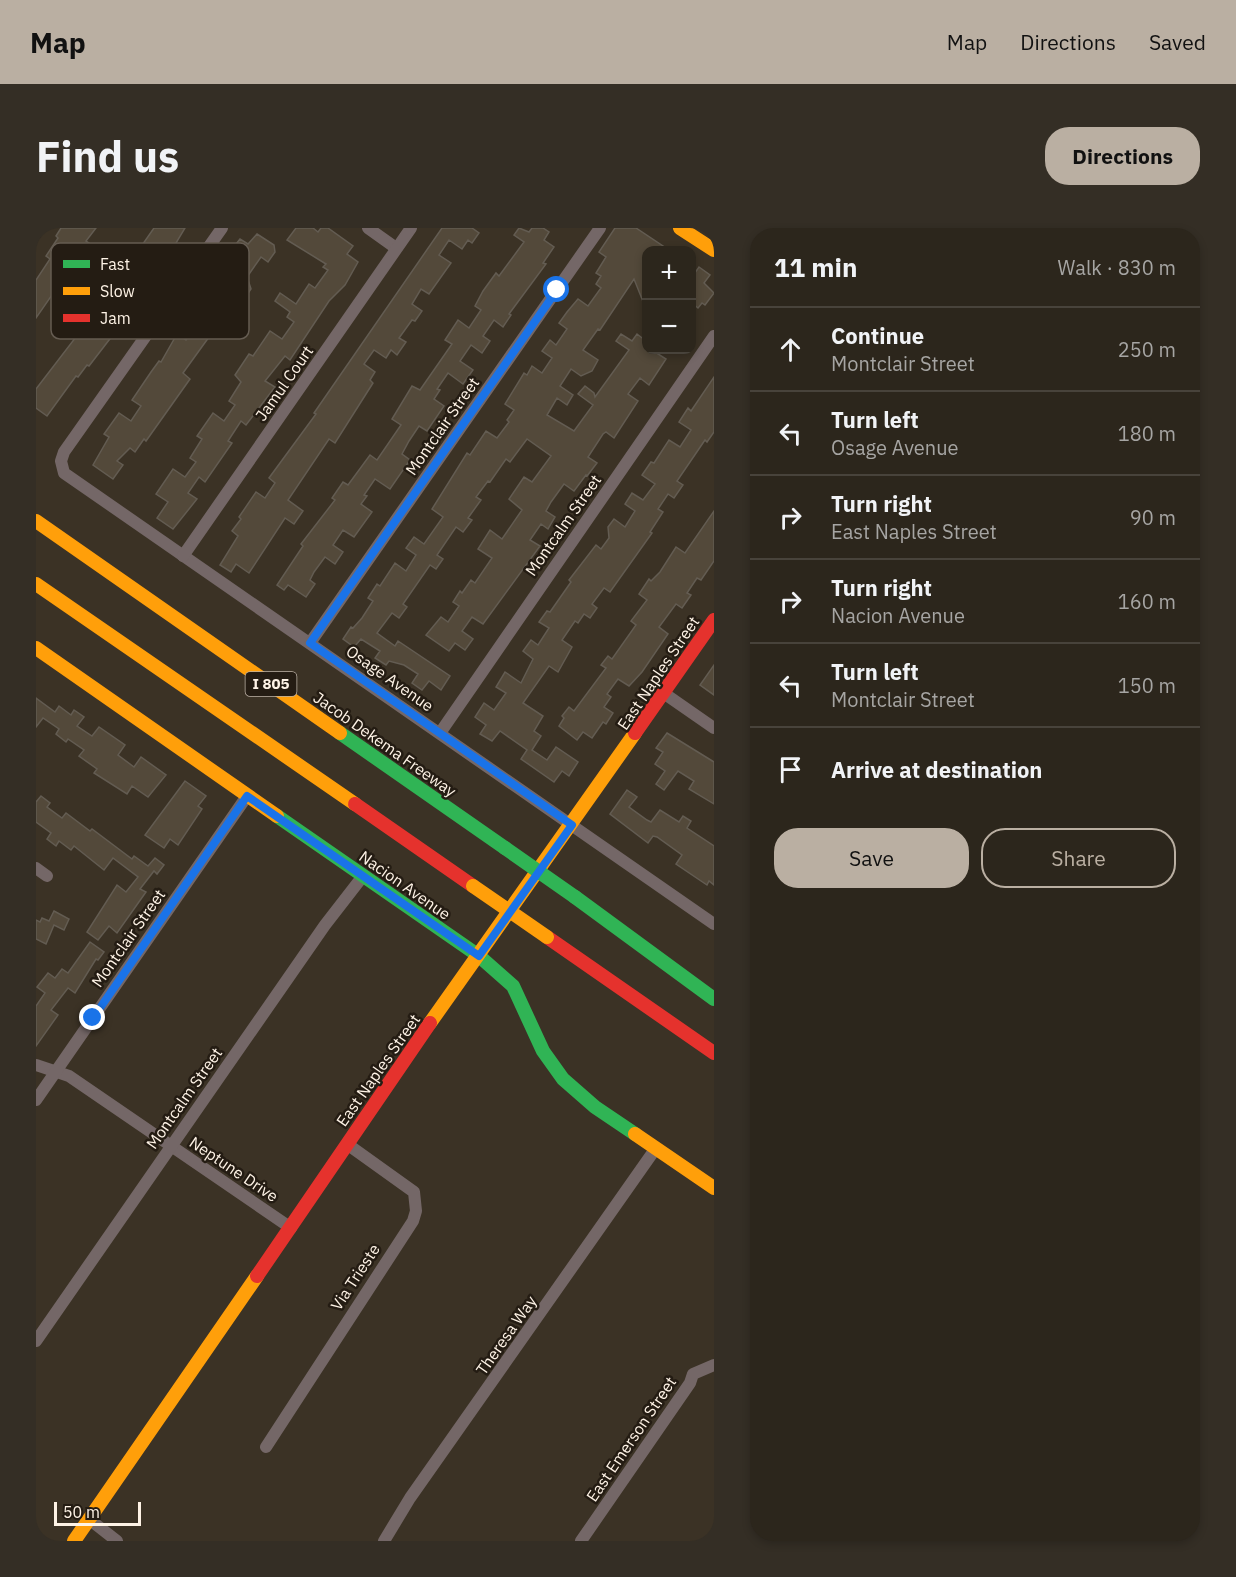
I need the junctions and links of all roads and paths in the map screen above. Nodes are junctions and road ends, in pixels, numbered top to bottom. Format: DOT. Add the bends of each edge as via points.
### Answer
graph roads {
  1 [pos="39,228"];
  2 [pos="222,228"];
  3 [pos="368,228"];
  4 [pos="411,228"];
  5 [pos="600,228"];
  6 [pos="680,228"];
  7 [pos="36,233"];
  8 [pos="211,243"];
  9 [pos="396,248"];
  10 [pos="714,250"];
  11 [pos="714,336"];
  12 [pos="144,339"];
  13 [pos="36,521"];
  14 [pos="183,556"];
  15 [pos="36,584"];
  16 [pos="714,620"];
  17 [pos="310,643"];
  18 [pos="36,648"];
  19 [pos="665,694"];
  20 [pos="714,728"];
  21 [pos="440,733"];
  22 [pos="247,796"];
  23 [pos="572,825"];
  24 [pos="36,868"];
  25 [pos="47,876"];
  26 [pos="363,876"];
  27 [pos="714,924"];
  28 [pos="479,956"];
  29 [pos="714,997"];
  30 [pos="714,1053"];
  31 [pos="36,1065"];
  32 [pos="57,1070"];
  33 [pos="36,1100"];
  34 [pos="347,1144"];
  35 [pos="171,1146"];
  36 [pos="656,1148"];
  37 [pos="714,1188"];
  38 [pos="291,1228"];
  39 [pos="36,1341"];
  40 [pos="714,1365"];
  41 [pos="266,1447"];
  42 [pos="89,1519"];
  43 [pos="74,1541"];
  44 [pos="117,1541"];
  45 [pos="384,1541"];
  46 [pos="581,1541"];
  1 -- 7 [label="street"];
  2 -- 8 [label="street, Osage Avenue"];
  3 -- 9 [label="street"];
  4 -- 9 [label="street, Jamul Court"];
  5 -- 17 [label="street, Montclair Street"];
  6 -- 10 [label="main road"];
  9 -- 14 [label="street, Jamul Court"];
  11 -- 21 [label="street, Montcalm Street"];
  12 -- 14 [label="street, Osage Avenue" via="61,461 64,473"];
  13 -- 29 [label="main road, Jacob Dekema Freeway / I 805, bridge"];
  14 -- 17 [label="street, Osage Avenue"];
  15 -- 30 [label="main road, bridge"];
  16 -- 19 [label="main road, East Naples Street"];
  17 -- 21 [label="street, Osage Avenue"];
  18 -- 22 [label="main road, Nacion Avenue"];
  19 -- 20 [label="street"];
  19 -- 23 [label="main road, East Naples Street"];
  21 -- 23 [label="street, Osage Avenue"];
  22 -- 26 [label="main road, Nacion Avenue"];
  22 -- 32 [label="street, Montclair Street"];
  23 -- 27 [label="street, Osage Avenue"];
  23 -- 28 [label="main road, East Naples Street"];
  24 -- 25 [label="street"];
  26 -- 28 [label="main road, Nacion Avenue"];
  26 -- 35 [label="street, Montcalm Street"];
  28 -- 34 [label="main road, East Naples Street"];
  28 -- 36 [label="main road, Nacion Avenue" via="513,986 543,1051 564,1078 595,1107"];
  31 -- 32 [label="street, Neptune Drive"];
  32 -- 33 [label="street, Montclair Street"];
  32 -- 35 [label="street, Neptune Drive"];
  34 -- 38 [label="main road, East Naples Street"];
  34 -- 41 [label="street, Via Trieste" via="414,1192 416,1210 413,1221"];
  35 -- 38 [label="street, Neptune Drive"];
  35 -- 39 [label="street, Montcalm Street"];
  36 -- 37 [label="main road, Nacion Avenue"];
  36 -- 45 [label="street, Theresa Way" via="410,1498"];
  38 -- 42 [label="main road, East Naples Street"];
  40 -- 46 [label="street, East Emerson Street" via="693,1374"];
  42 -- 43 [label="main road, East Naples Street"];
  42 -- 44 [label="street"];
}
